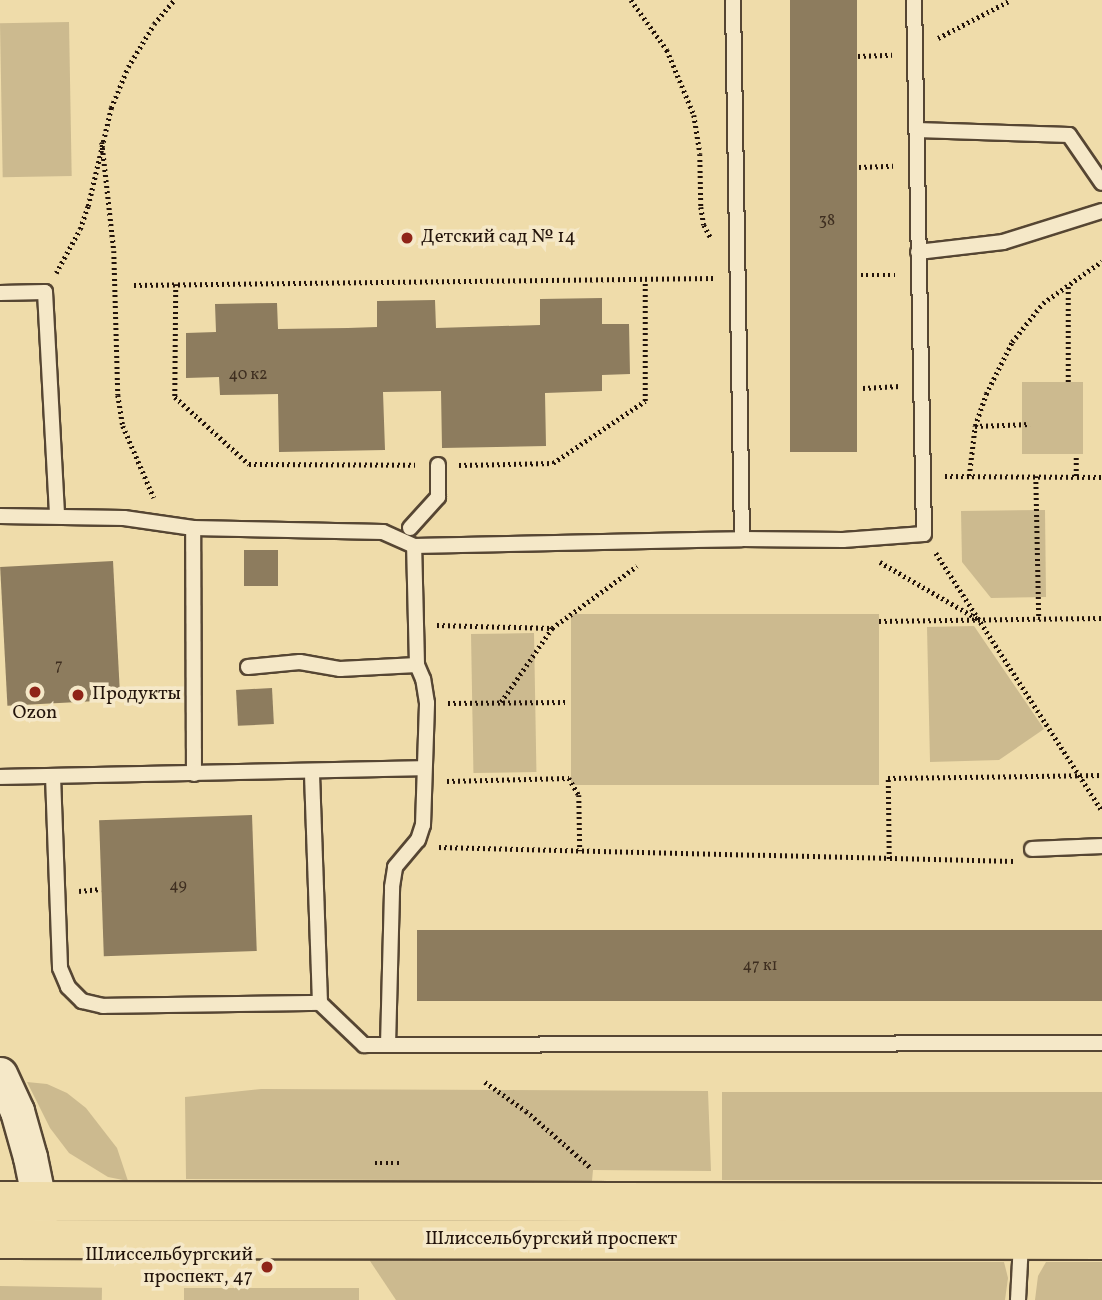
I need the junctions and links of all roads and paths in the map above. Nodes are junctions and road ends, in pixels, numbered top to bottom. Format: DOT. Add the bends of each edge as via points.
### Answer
graph roads {
  1 [pos="174,0"];
  2 [pos="631,0"];
  3 [pos="733,0"];
  4 [pos="914,0"];
  5 [pos="1012,0"];
  6 [pos="915,54"];
  7 [pos="858,56"];
  8 [pos="916,130"];
  9 [pos="102,142"];
  10 [pos="917,165"];
  11 [pos="859,166"];
  12 [pos="1102,183"];
  13 [pos="1102,211"];
  14 [pos="918,252"];
  15 [pos="1102,261"];
  16 [pos="739,275"];
  17 [pos="861,275"];
  18 [pos="919,275"];
  19 [pos="645,281"];
  20 [pos="176,284"];
  21 [pos="134,285"];
  22 [pos="1068,285"];
  23 [pos="45,292"];
  24 [pos="0,293"];
  25 [pos="1068,382"];
  26 [pos="920,385"];
  27 [pos="863,388"];
  28 [pos="1030,424"];
  29 [pos="975,426"];
  30 [pos="1076,455"];
  31 [pos="438,465"];
  32 [pos="923,476"];
  33 [pos="970,476"];
  34 [pos="1036,476"];
  35 [pos="1076,476"];
  36 [pos="1102,477"];
  37 [pos="57,515"];
  38 [pos="0,516"];
  39 [pos="163,525"];
  40 [pos="193,528"];
  41 [pos="410,528"];
  42 [pos="924,534"];
  43 [pos="742,539"];
  44 [pos="843,540"];
  45 [pos="667,541"];
  46 [pos="414,546"];
  47 [pos="1102,618"];
  48 [pos="979,619"];
  49 [pos="1039,619"];
  50 [pos="879,621"];
  51 [pos="416,624"];
  52 [pos="552,628"];
  53 [pos="417,665"];
  54 [pos="248,667"];
  55 [pos="501,702"];
  56 [pos="565,702"];
  57 [pos="427,703"];
  58 [pos="312,772"];
  59 [pos="194,774"];
  60 [pos="424,775"];
  61 [pos="1080,775"];
  62 [pos="1102,775"];
  63 [pos="53,776"];
  64 [pos="0,777"];
  65 [pos="1102,811"];
  66 [pos="418,840"];
  67 [pos="1102,846"];
  68 [pos="1032,849"];
  69 [pos="580,851"];
  70 [pos="889,859"];
  71 [pos="89,890"];
  72 [pos="102,890"];
  73 [pos="320,1003"];
  74 [pos="1102,1043"];
  75 [pos="388,1045"];
  76 [pos="0,1074"];
  77 [pos="485,1082"];
  78 [pos="599,1174"];
  79 [pos="0,1201"];
  80 [pos="39,1201"];
  81 [pos="1102,1203"];
  82 [pos="1022,1222"];
  83 [pos="0,1239"];
  84 [pos="40,1239"];
  85 [pos="1102,1240"];
  86 [pos="1018,1300"];
  1 -- 9 [label="path" via="128,67"];
  2 -- 16 [label="path" via="667,50 684,85 698,141 704,225"];
  3 -- 16 [label="lane"];
  4 -- 6 [label="lane"];
  5 -- 6 [label="path" via="940,36"];
  6 -- 7 [label="path"];
  6 -- 8 [label="lane"];
  8 -- 10 [label="lane"];
  8 -- 12 [label="lane" via="1069,135"];
  9 -- 23 [label="path" via="80,229"];
  9 -- 39 [label="path" via="114,251 118,395 123,426"];
  10 -- 11 [label="path"];
  10 -- 14 [label="lane"];
  13 -- 14 [label="lane" via="1003,242"];
  14 -- 18 [label="lane"];
  15 -- 22 [label="path"];
  16 -- 19 [label="path"];
  16 -- 43 [label="lane"];
  17 -- 18 [label="path"];
  18 -- 26 [label="lane"];
  19 -- 20 [label="path"];
  19 -- 31 [label="path" via="645,401 553,463"];
  20 -- 21 [label="path"];
  20 -- 31 [label="path" via="175,397 249,464"];
  22 -- 25 [label="path"];
  22 -- 29 [label="path" via="1043,303 1012,342"];
  23 -- 24 [label="lane"];
  23 -- 37 [label="lane"];
  26 -- 27 [label="path"];
  26 -- 32 [label="lane"];
  28 -- 29 [label="path"];
  29 -- 33 [label="path"];
  30 -- 35 [label="path"];
  31 -- 41 [label="lane" via="438,497"];
  32 -- 33 [label="path"];
  32 -- 42 [label="lane"];
  33 -- 34 [label="path"];
  34 -- 35 [label="path"];
  34 -- 49 [label="path"];
  35 -- 36 [label="path"];
  37 -- 38 [label="lane"];
  37 -- 39 [label="lane"];
  39 -- 40 [label="lane"];
  40 -- 46 [label="lane" via="383,532"];
  40 -- 59 [label="lane"];
  42 -- 44 [label="lane"];
  42 -- 48 [label="path"];
  43 -- 44 [label="lane"];
  43 -- 45 [label="lane"];
  44 -- 48 [label="path"];
  45 -- 46 [label="lane"];
  45 -- 52 [label="path"];
  46 -- 51 [label="lane"];
  47 -- 49 [label="path"];
  48 -- 49 [label="path"];
  48 -- 50 [label="path"];
  48 -- 61 [label="path"];
  51 -- 52 [label="path"];
  51 -- 53 [label="lane"];
  52 -- 55 [label="path"];
  53 -- 54 [label="lane" via="340,669 300,662"];
  53 -- 57 [label="lane"];
  55 -- 56 [label="path"];
  55 -- 57 [label="path"];
  57 -- 60 [label="lane"];
  58 -- 59 [label="lane"];
  58 -- 60 [label="lane"];
  58 -- 73 [label="lane"];
  59 -- 63 [label="lane"];
  60 -- 66 [label="lane" via="423,824"];
  60 -- 69 [label="path" via="569,778 579,795"];
  61 -- 62 [label="path"];
  61 -- 65 [label="path"];
  61 -- 70 [label="path" via="888,778"];
  63 -- 64 [label="lane"];
  63 -- 73 [label="lane" via="60,968 68,987 82,1001 103,1006"];
  66 -- 69 [label="path" via="438,847"];
  66 -- 75 [label="lane" via="395,867 392,887"];
  67 -- 68 [label="lane"];
  68 -- 70 [label="path" via="1011,863"];
  69 -- 70 [label="path"];
  71 -- 72 [label="path"];
  73 -- 75 [label="lane" via="365,1045"];
  74 -- 75 [label="lane"];
  76 -- 80 [label="street" via="17,1111"];
  77 -- 78 [label="path"];
  79 -- 80 [label="main road, Шлиссельбургский проспект"];
  80 -- 82 [label="main road, Шлиссельбургский проспект"];
  80 -- 84 [label="street"];
  81 -- 82 [label="main road, Шлиссельбургский проспект"];
  82 -- 84 [label="main road, Шлиссельбургский проспект"];
  82 -- 85 [label="main road, Шлиссельбургский проспект"];
  82 -- 86 [label="lane"];
  83 -- 84 [label="main road, Шлиссельбургский проспект"];
}
